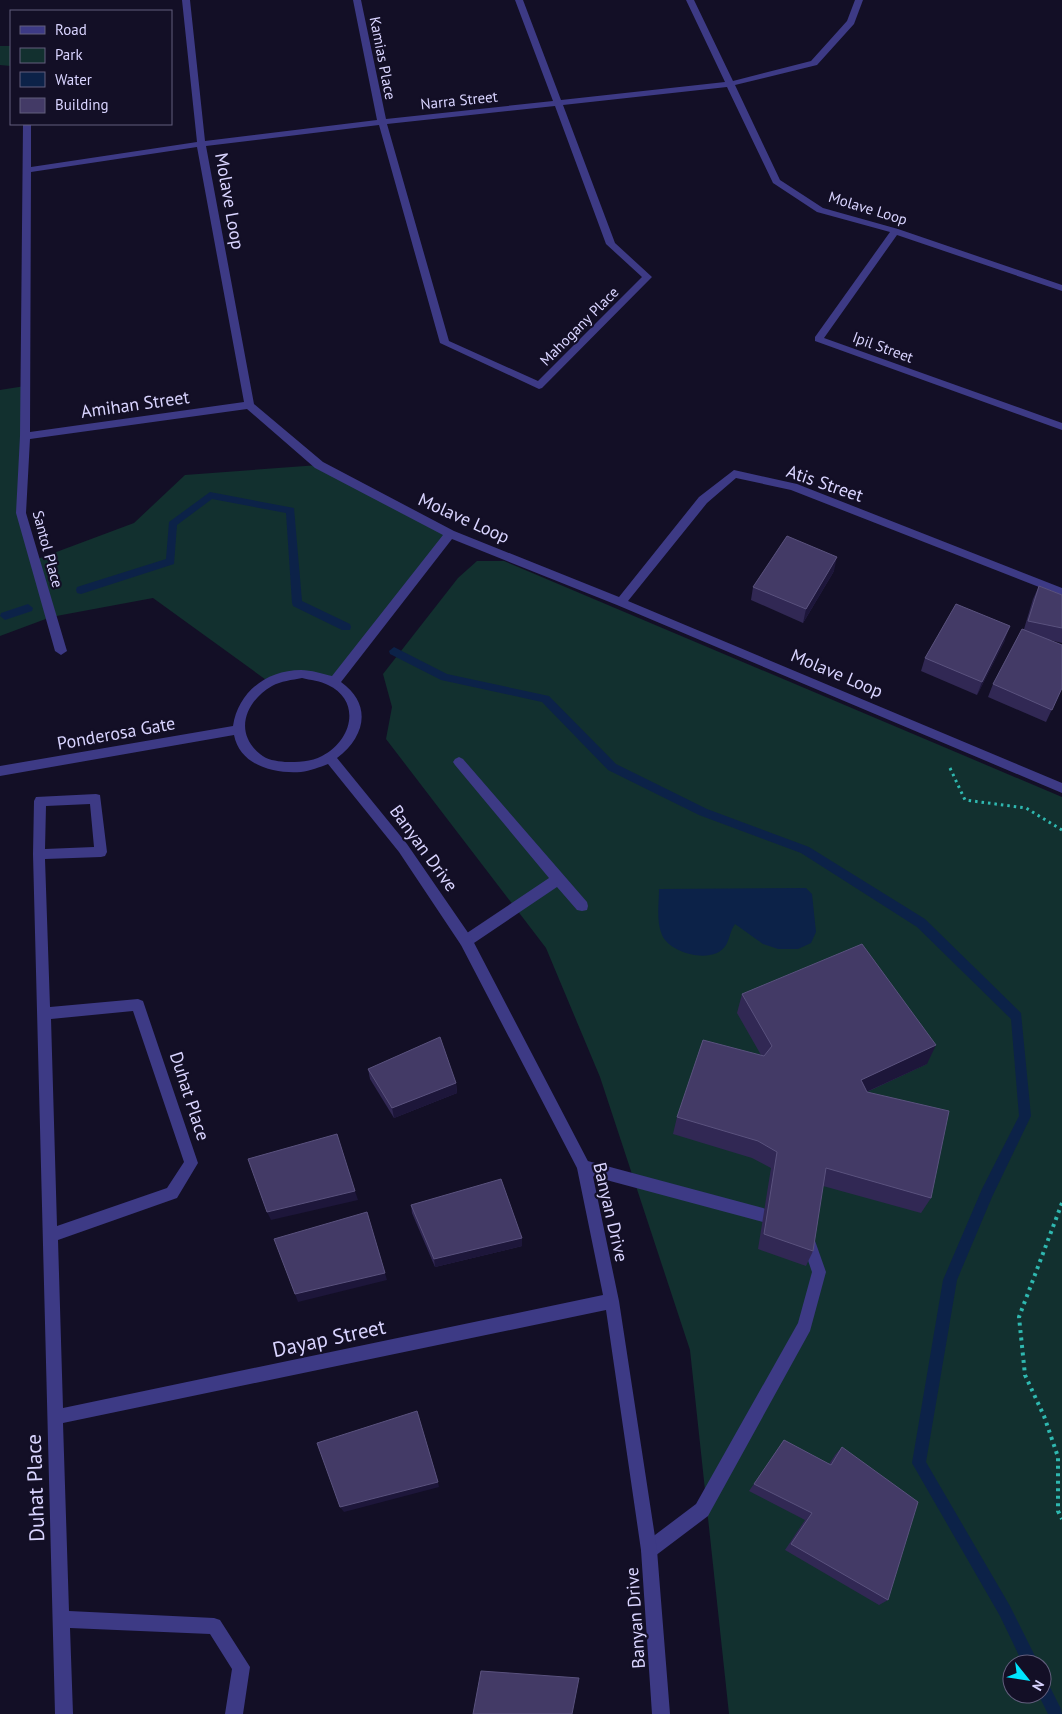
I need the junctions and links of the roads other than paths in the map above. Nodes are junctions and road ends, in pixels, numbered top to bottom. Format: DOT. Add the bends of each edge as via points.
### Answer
graph roads {
  1 [pos="186,0"];
  2 [pos="357,0"];
  3 [pos="518,0"];
  4 [pos="690,0"];
  5 [pos="859,0"];
  6 [pos="730,84"];
  7 [pos="556,103"];
  8 [pos="382,122"];
  9 [pos="27,125"];
  10 [pos="201,144"];
  11 [pos="27,170"];
  12 [pos="895,231"];
  13 [pos="1062,288"];
  14 [pos="249,405"];
  15 [pos="1062,427"];
  16 [pos="25,436"];
  17 [pos="450,534"];
  18 [pos="1062,592"];
  19 [pos="621,602"];
  20 [pos="61,651"];
  21 [pos="334,682"];
  22 [pos="238,730"];
  23 [pos="330,758"];
  24 [pos="459,762"];
  25 [pos="0,771"];
  26 [pos="1062,788"];
  27 [pos="39,854"];
  28 [pos="558,878"];
  29 [pos="582,906"];
  30 [pos="466,941"];
  31 [pos="44,1014"];
  32 [pos="584,1167"];
  33 [pos="763,1215"];
  34 [pos="50,1236"];
  35 [pos="809,1243"];
  36 [pos="612,1301"];
  37 [pos="55,1416"];
  38 [pos="649,1550"];
  39 [pos="62,1619"];
  40 [pos="64,1714"];
  41 [pos="234,1714"];
  42 [pos="661,1714"];
  1 -- 10 [label="street, Molave Loop"];
  2 -- 8 [label="street, Kamias Place"];
  3 -- 7 [label="street"];
  4 -- 6 [label="street, Molave Loop"];
  5 -- 6 [label="street, Narra Street" via="851,22 814,63"];
  6 -- 7 [label="street, Narra Street"];
  6 -- 12 [label="street, Molave Loop" via="776,181 820,210"];
  7 -- 8 [label="street, Narra Street"];
  7 -- 8 [label="street, Mahogany Place" via="611,244 647,277 539,386 446,343"];
  8 -- 10 [label="street, Narra Street"];
  9 -- 11 [label="street, Santol Place"];
  10 -- 11 [label="street, Narra Street"];
  10 -- 14 [label="street, Molave Loop"];
  11 -- 16 [label="street, Santol Place"];
  12 -- 13 [label="street, Molave Loop"];
  12 -- 15 [label="street, Ipil Street" via="818,339"];
  14 -- 16 [label="street, Amihan Street"];
  14 -- 17 [label="street, Molave Loop" via="319,465"];
  16 -- 20 [label="street, Santol Place" via="21,513"];
  17 -- 19 [label="street, Molave Loop"];
  17 -- 21 [label="street"];
  18 -- 19 [label="street, Atis Street" via="793,487 734,474 703,500"];
  19 -- 26 [label="street, Molave Loop"];
  21 -- 22 [label="street" via="302,674 269,682 245,703"];
  21 -- 23 [label="street" via="355,704 357,718 354,733 345,747"];
  22 -- 23 [label="street" via="243,746 255,758 272,765 291,768 312,766"];
  22 -- 25 [label="street, Ponderosa Gate"];
  23 -- 30 [label="street, Banyan Drive" via="403,848"];
  24 -- 28 [label="street"];
  27 -- 27 [label="street, Duhat Place" via="102,852 96,799 40,801"];
  27 -- 31 [label="street, Duhat Place"];
  28 -- 29 [label="street"];
  28 -- 30 [label="street"];
  30 -- 32 [label="street, Banyan Drive"];
  31 -- 34 [label="street, Duhat Place"];
  31 -- 34 [label="street, Duhat Place" via="138,1005 191,1163 172,1194"];
  32 -- 33 [label="street"];
  32 -- 36 [label="street, Banyan Drive"];
  34 -- 37 [label="street, Duhat Place"];
  35 -- 38 [label="street" via="820,1272 805,1326 702,1510"];
  36 -- 37 [label="street, Dayap Street"];
  36 -- 38 [label="street, Banyan Drive"];
  37 -- 39 [label="street, Duhat Place"];
  38 -- 42 [label="street, Banyan Drive"];
  39 -- 40 [label="street, Duhat Place"];
  39 -- 41 [label="street" via="214,1626 240,1667"];
}
